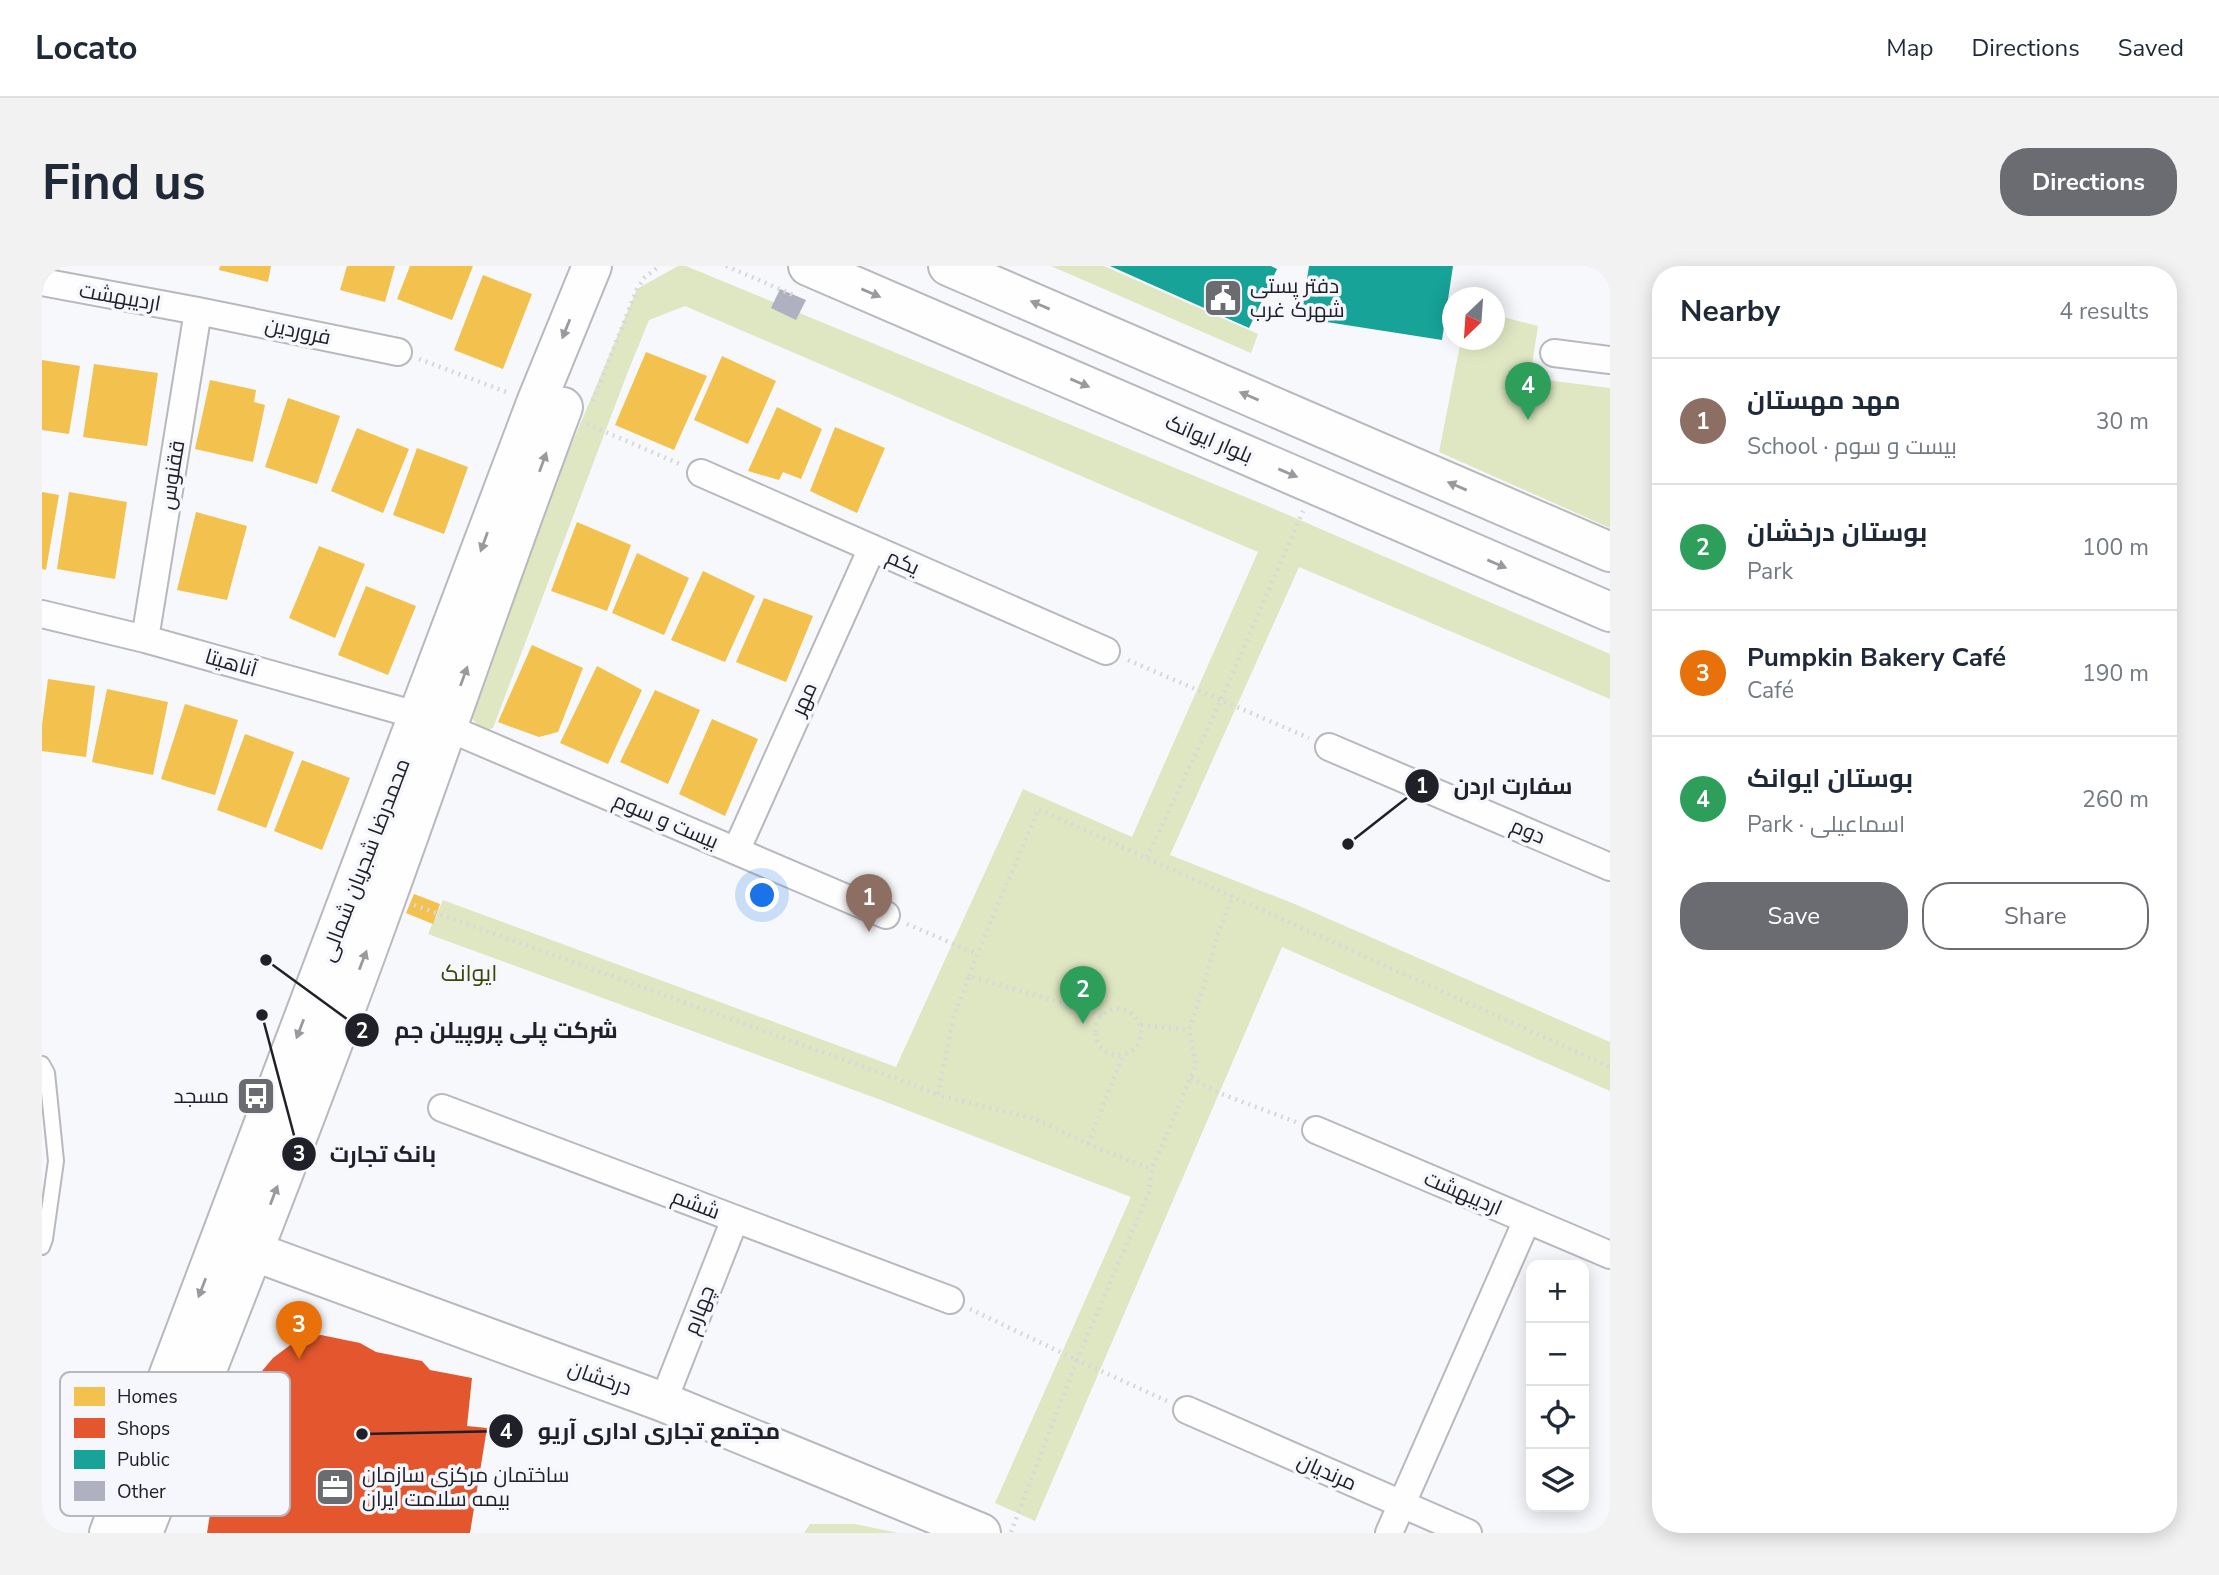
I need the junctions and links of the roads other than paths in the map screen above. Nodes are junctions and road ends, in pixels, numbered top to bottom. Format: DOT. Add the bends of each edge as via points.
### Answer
graph roads {
  1 [pos="592,266"];
  2 [pos="617,266"];
  3 [pos="808,266"];
  4 [pos="948,266"];
  5 [pos="42,282"];
  6 [pos="198,311"];
  7 [pos="398,352"];
  8 [pos="1554,352"];
  9 [pos="1610,360"];
  10 [pos="548,408"];
  11 [pos="701,473"];
  12 [pos="872,548"];
  13 [pos="1610,552"];
  14 [pos="1610,612"];
  15 [pos="42,614"];
  16 [pos="145,639"];
  17 [pos="1106,651"];
  18 [pos="433,721"];
  19 [pos="1329,747"];
  20 [pos="736,850"];
  21 [pos="1610,867"];
  22 [pos="886,915"];
  23 [pos="42,1064"];
  24 [pos="442,1108"];
  25 [pos="1316,1130"];
  26 [pos="735,1219"];
  27 [pos="1527,1220"];
  28 [pos="237,1246"];
  29 [pos="42,1247"];
  30 [pos="1610,1255"];
  31 [pos="950,1300"];
  32 [pos="181,1372"];
  33 [pos="196,1372"];
  34 [pos="663,1402"];
  35 [pos="1187,1410"];
  36 [pos="1403,1504"];
  37 [pos="117,1516"];
  38 [pos="149,1516"];
  39 [pos="109,1533"];
  40 [pos="143,1533"];
  41 [pos="981,1533"];
  42 [pos="1389,1533"];
  43 [pos="1468,1533"];
  1 -- 10 [label="street, محمدرضا شجریان شمالی, one-way"];
  2 -- 10 [label="street, محمدرضا شجریان شمالی"];
  3 -- 14 [label="street, بلوار ایوانک, one-way"];
  13 -- 4 [label="street, one-way"];
  5 -- 6 [label="street, اردیبهشت"];
  6 -- 7 [label="street, فروردین"];
  6 -- 16 [label="street, ققنوس"];
  8 -- 9 [label="street"];
  10 -- 18 [label="street, محمدرضا شجریان شمالی"];
  11 -- 12 [label="street, یکم"];
  12 -- 17 [label="street, یکم"];
  12 -- 20 [label="street, مهر"];
  15 -- 16 [label="street, آناهیتا"];
  16 -- 18 [label="street, آناهیتا"];
  18 -- 20 [label="street, بیست و سوم"];
  18 -- 28 [label="street, محمدرضا شجریان شمالی, one-way"];
  28 -- 18 [label="street, محمدرضا شجریان شمالی, one-way" via="387,896"];
  19 -- 21 [label="street, دوم"];
  20 -- 22 [label="street, بیست و سوم"];
  23 -- 29 [label="lane" via="47,1073 56,1161"];
  24 -- 26 [label="street, ششم"];
  25 -- 27 [label="street, اردیبهشت"];
  26 -- 31 [label="street, ششم"];
  26 -- 34 [label="street, چهارم"];
  27 -- 30 [label="street, اردیبهشت"];
  27 -- 36 [label="street"];
  28 -- 32 [label="street, محمدرضا شجریان شمالی, one-way"];
  28 -- 33 [label="street, محمدرضا شجریان شمالی"];
  28 -- 34 [label="street, درخشان"];
  34 -- 41 [label="street, درخشان"];
  35 -- 36 [label="street, مرنديان"];
  36 -- 42 [label="street"];
  36 -- 43 [label="street, مرنديان"];
  37 -- 39 [label="street, محمدرضا شجریان شمالی, one-way"];
  38 -- 40 [label="street, محمدرضا شجریان شمالی"];
}
